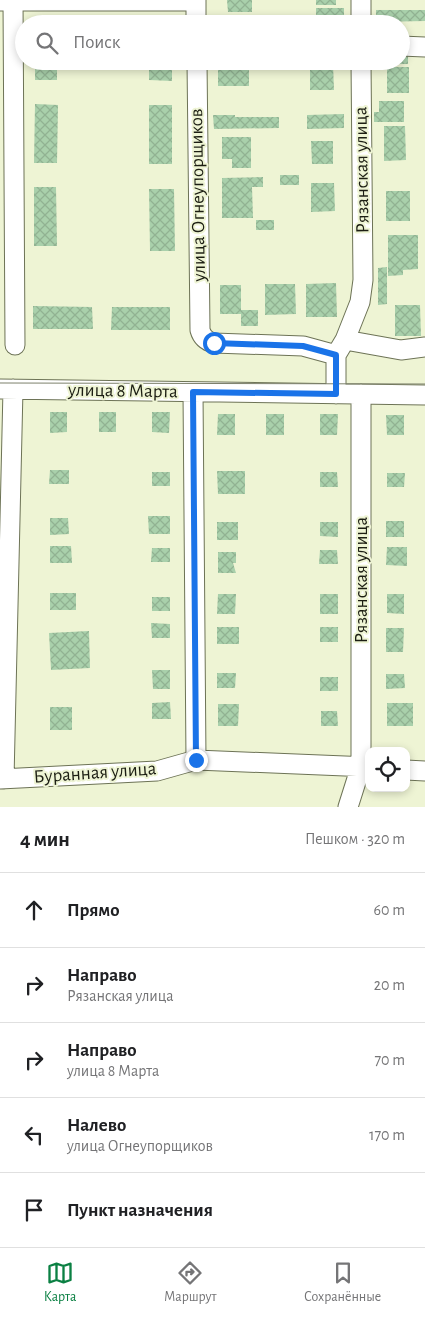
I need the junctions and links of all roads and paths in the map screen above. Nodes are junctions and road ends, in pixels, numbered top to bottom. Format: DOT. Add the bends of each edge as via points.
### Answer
graph roads {
  1 [pos="196,0"];
  2 [pos="361,0"];
  3 [pos="9,1"];
  4 [pos="196,15"];
  5 [pos="361,15"];
  6 [pos="410,46"];
  7 [pos="425,47"];
  8 [pos="197,70"];
  9 [pos="361,70"];
  10 [pos="15,345"];
  11 [pos="341,348"];
  12 [pos="425,348"];
  13 [pos="6,389"];
  14 [pos="193,392"];
  15 [pos="336,394"];
  16 [pos="361,394"];
  17 [pos="425,395"];
  18 [pos="196,760"];
  19 [pos="365,767"];
  20 [pos="410,770"];
  21 [pos="425,771"];
  22 [pos="2,779"];
  23 [pos="348,807"];
  1 -- 3 [label="street"];
  1 -- 4 [label="street"];
  2 -- 5 [label="street"];
  3 -- 10 [label="street"];
  6 -- 7 [label="street"];
  8 -- 11 [label="street, улица Огнеупорщиков" via="201,335 214,343"];
  9 -- 11 [label="street, Рязанская улица" via="363,280 360,302"];
  11 -- 12 [label="street"];
  11 -- 15 [label="street, Рязанская улица"];
  13 -- 14 [label="street, улица 8 Марта"];
  13 -- 22 [label="street"];
  14 -- 15 [label="street, улица 8 Марта"];
  14 -- 18 [label="street"];
  15 -- 16 [label="street, улица 8 Марта"];
  16 -- 17 [label="street, улица 8 Марта"];
  16 -- 19 [label="street, Рязанская улица"];
  18 -- 19 [label="street, Буранная улица"];
  18 -- 22 [label="street, Буранная улица" via="157,771"];
  19 -- 23 [label="street, Рязанская улица"];
  20 -- 21 [label="street"];
}
